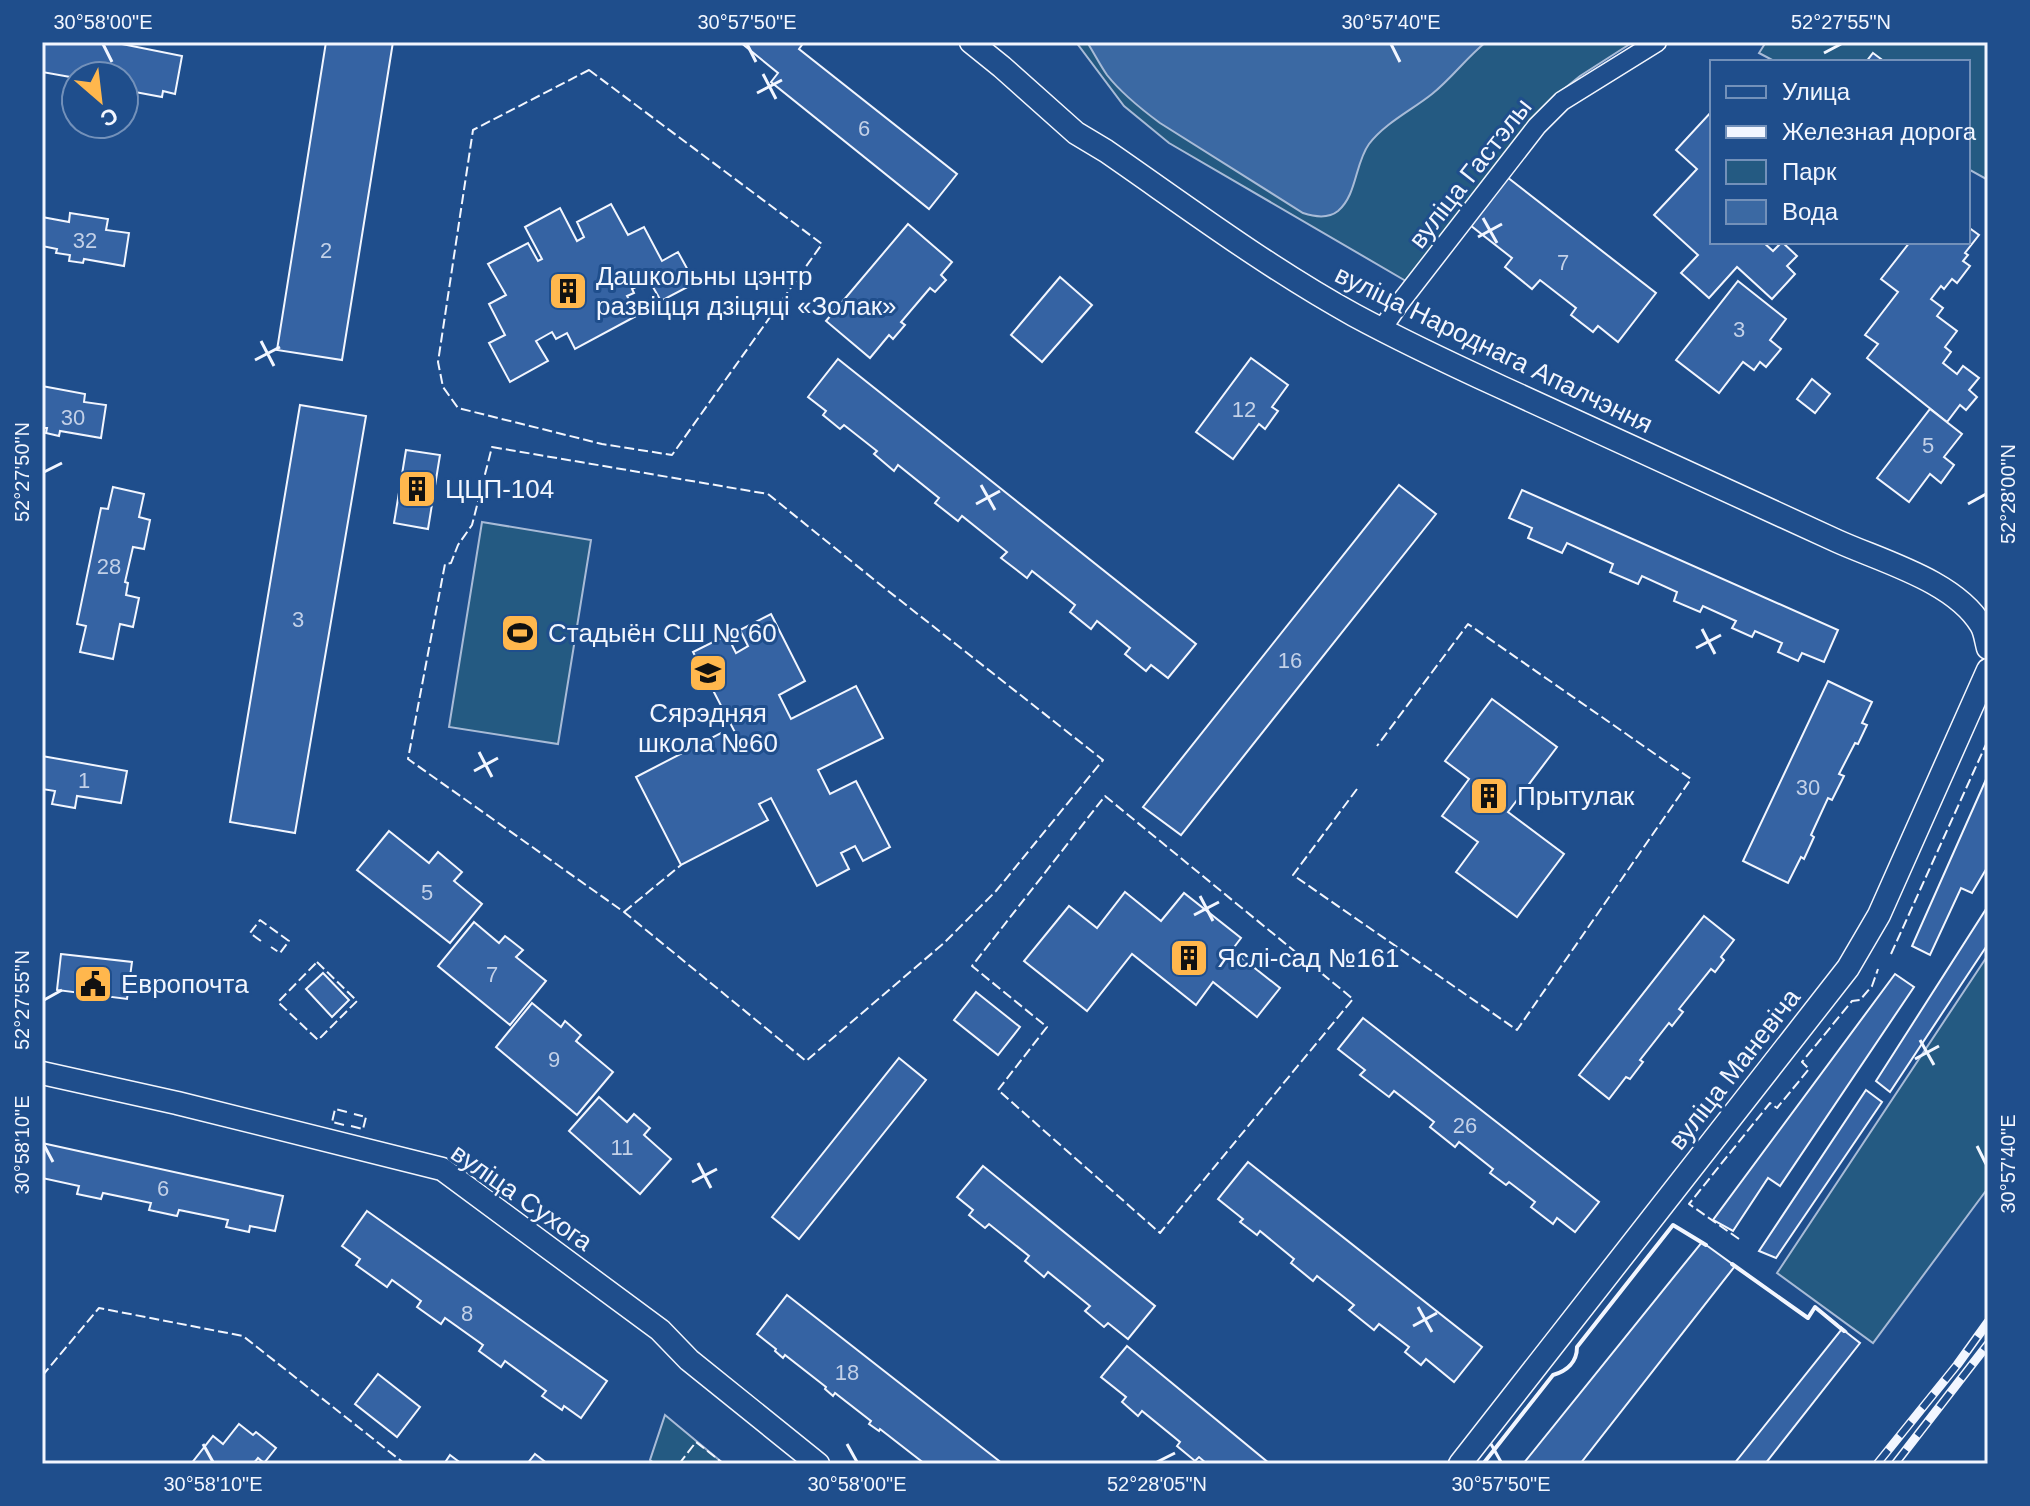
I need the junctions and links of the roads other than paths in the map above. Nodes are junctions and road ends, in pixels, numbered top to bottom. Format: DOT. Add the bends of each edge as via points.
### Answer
graph roads {
  1 [pos="971,42"];
  2 [pos="1657,42"];
  3 [pos="1382,329"];
  4 [pos="1985,637"];
  5 [pos="1988,670"];
  6 [pos="42,1073"];
  7 [pos="818,1464"];
  8 [pos="1460,1464"];
  1 -- 3 [label="street, вуліца Народнага Апалчэння" via="1076,133 1306,287"];
  2 -- 3 [label="street, вуліца Гастэлы" via="1562,101 1537,126"];
  3 -- 4 [label="street, вуліца Народнага Апалчэння" via="1670,466 1924,578 1957,599"];
  5 -- 8 [label="street, вуліца Маневіча" via="1861,949"];
  6 -- 7 [label="street, вуліца Сухога" via="442,1169 660,1330 689,1360"];
}
